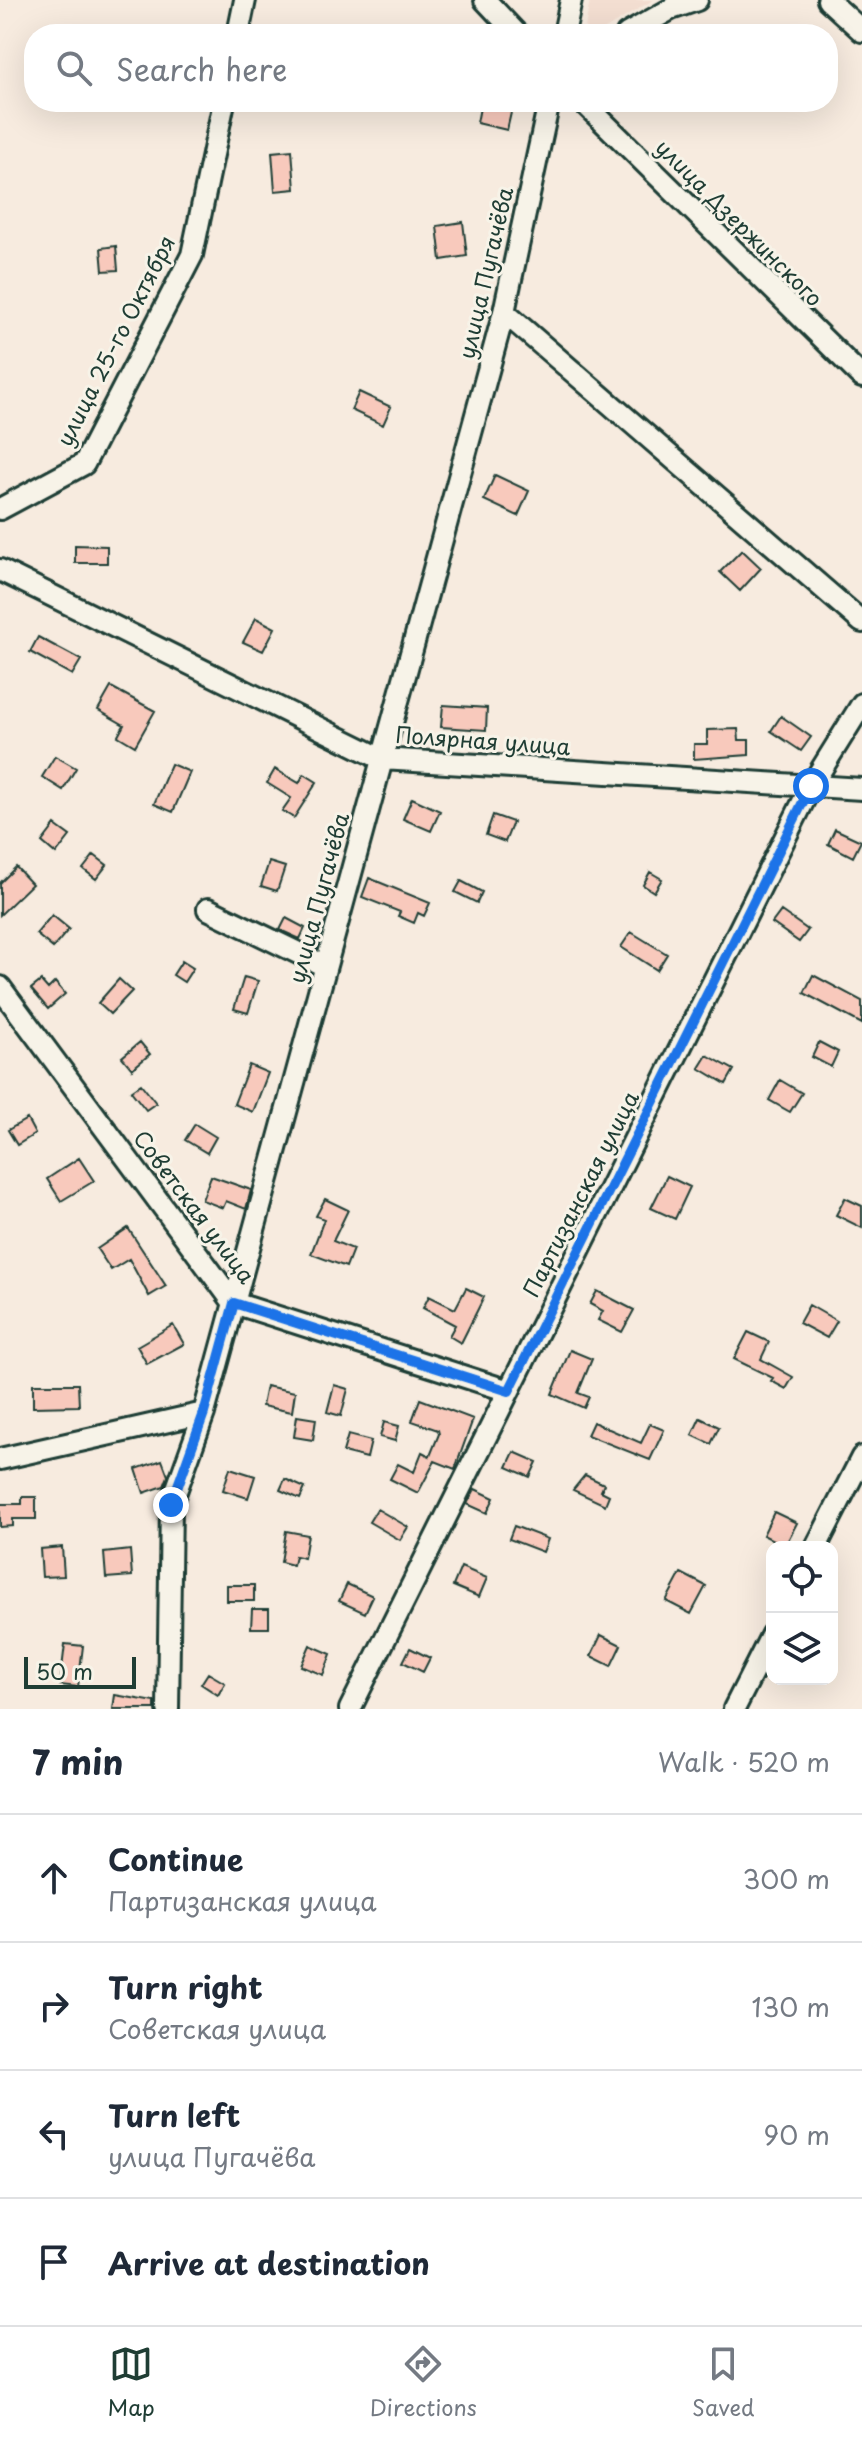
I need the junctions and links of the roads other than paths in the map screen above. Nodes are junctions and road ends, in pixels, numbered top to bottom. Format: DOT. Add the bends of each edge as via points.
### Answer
graph roads {
  1 [pos="245,0"];
  2 [pos="485,0"];
  3 [pos="571,0"];
  4 [pos="697,0"];
  5 [pos="828,0"];
  6 [pos="240,24"];
  7 [pos="508,24"];
  8 [pos="566,24"];
  9 [pos="645,24"];
  10 [pos="862,31"];
  11 [pos="222,112"];
  12 [pos="547,112"];
  13 [pos="593,112"];
  14 [pos="504,312"];
  15 [pos="862,377"];
  16 [pos="0,509"];
  17 [pos="0,570"];
  18 [pos="862,622"];
  19 [pos="862,704"];
  20 [pos="382,759"];
  21 [pos="811,786"];
  22 [pos="862,789"];
  23 [pos="208,909"];
  24 [pos="325,966"];
  25 [pos="0,987"];
  26 [pos="234,1303"];
  27 [pos="509,1391"];
  28 [pos="204,1413"];
  29 [pos="862,1457"];
  30 [pos="0,1459"];
  31 [pos="819,1541"];
  32 [pos="766,1646"];
  33 [pos="168,1709"];
  34 [pos="350,1709"];
  35 [pos="734,1709"];
  1 -- 6 [label="street"];
  2 -- 7 [label="street"];
  3 -- 8 [label="street"];
  4 -- 9 [label="street"];
  5 -- 10 [label="street"];
  11 -- 16 [label="street, улица 25-го Октября" via="192,255 84,464"];
  12 -- 14 [label="street, улица Пугачёва"];
  13 -- 15 [label="street, улица Дзержинского"];
  14 -- 18 [label="street"];
  14 -- 20 [label="street, улица Пугачёва"];
  17 -- 20 [label="street, Полярная улица"];
  19 -- 21 [label="street, Партизанская улица"];
  20 -- 21 [label="street, Полярная улица"];
  20 -- 24 [label="street, улица Пугачёва"];
  21 -- 22 [label="street, Полярная улица"];
  21 -- 27 [label="street, Партизанская улица"];
  23 -- 24 [label="street"];
  24 -- 26 [label="street, улица Пугачёва"];
  25 -- 26 [label="street, Советская улица"];
  26 -- 27 [label="street, Советская улица"];
  26 -- 28 [label="street, улица Пугачёва"];
  27 -- 34 [label="street, Партизанская улица"];
  28 -- 30 [label="street"];
  28 -- 33 [label="street, улица Пугачёва" via="171,1505"];
  29 -- 31 [label="street"];
  32 -- 35 [label="street"];
}
